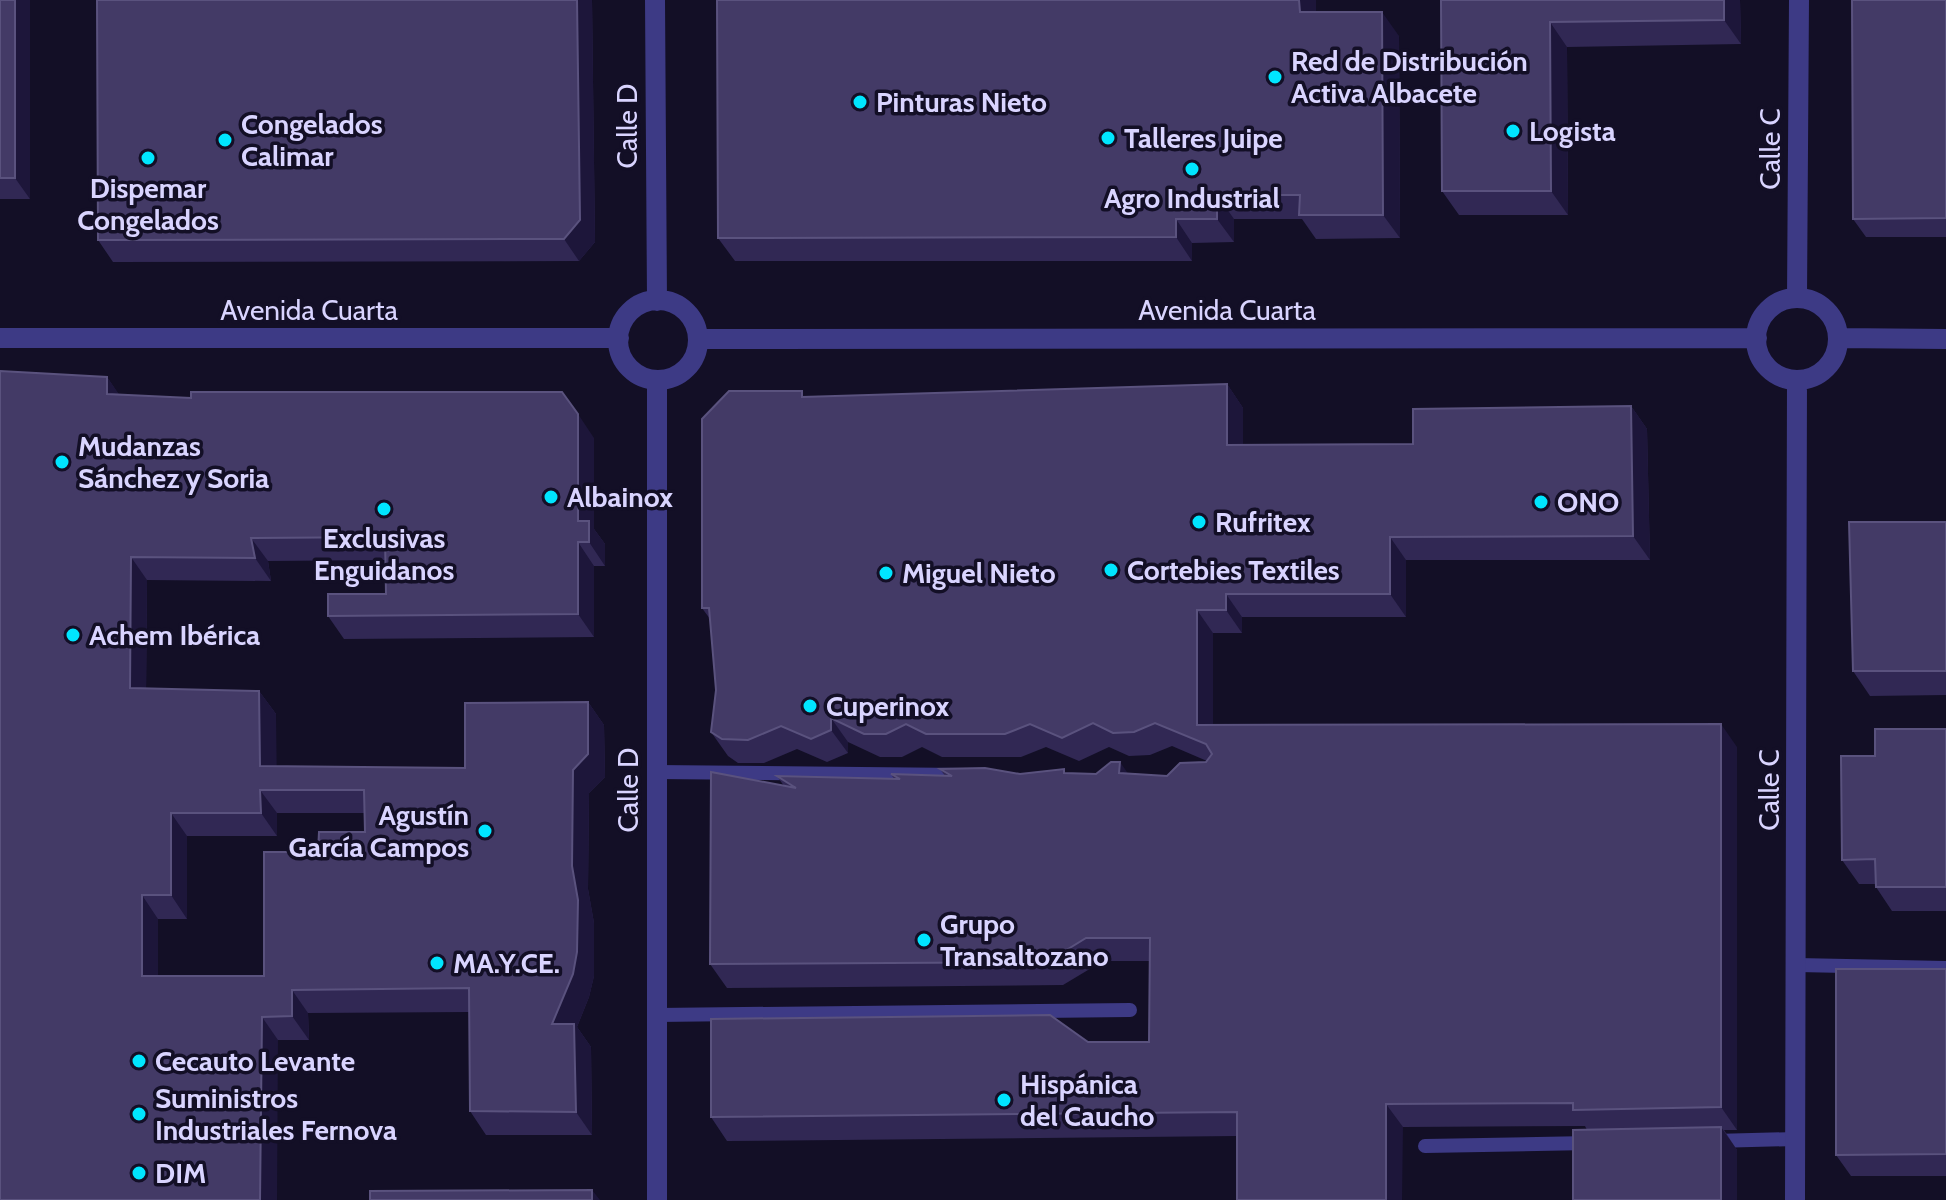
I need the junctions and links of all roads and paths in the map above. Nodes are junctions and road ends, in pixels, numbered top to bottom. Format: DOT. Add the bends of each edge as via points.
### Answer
graph roads {
  1 [pos="655,0"];
  2 [pos="1799,0"];
  3 [pos="1797,298"];
  4 [pos="657,301"];
  5 [pos="0,338"];
  6 [pos="619,338"];
  7 [pos="1757,338"];
  8 [pos="1838,338"];
  9 [pos="698,339"];
  10 [pos="1946,339"];
  11 [pos="657,380"];
  12 [pos="1797,380"];
  13 [pos="656,772"];
  14 [pos="978,775"];
  15 [pos="1797,965"];
  16 [pos="1946,968"];
  17 [pos="1130,1010"];
  18 [pos="657,1015"];
  19 [pos="1795,1139"];
  20 [pos="1703,1141"];
  21 [pos="1610,1143"];
  22 [pos="1425,1146"];
  23 [pos="657,1200"];
  24 [pos="1795,1200"];
  1 -- 4 [label="street, Calle D"];
  2 -- 3 [label="street, Calle C"];
  3 -- 7 [label="street" via="1775,305 1761,319"];
  3 -- 8 [label="street" via="1824,308"];
  4 -- 6 [label="street" via="628,314"];
  4 -- 9 [label="street" via="684,310"];
  5 -- 6 [label="street, Avenida Cuarta"];
  6 -- 11 [label="street" via="629,368"];
  7 -- 9 [label="street, Avenida Cuarta"];
  7 -- 12 [label="street" via="1765,365 1780,377"];
  8 -- 10 [label="street"];
  8 -- 12 [label="street" via="1832,361 1822,372"];
  9 -- 11 [label="street" via="693,361 683,372"];
  11 -- 13 [label="street, Calle D"];
  12 -- 15 [label="street, Calle C"];
  13 -- 14 [label="lane"];
  13 -- 18 [label="street, Calle D"];
  15 -- 16 [label="lane"];
  15 -- 19 [label="street, Calle C"];
  17 -- 18 [label="lane"];
  18 -- 23 [label="street, Calle D"];
  19 -- 20 [label="lane"];
  19 -- 24 [label="street, Calle C"];
  21 -- 22 [label="lane"];
}
